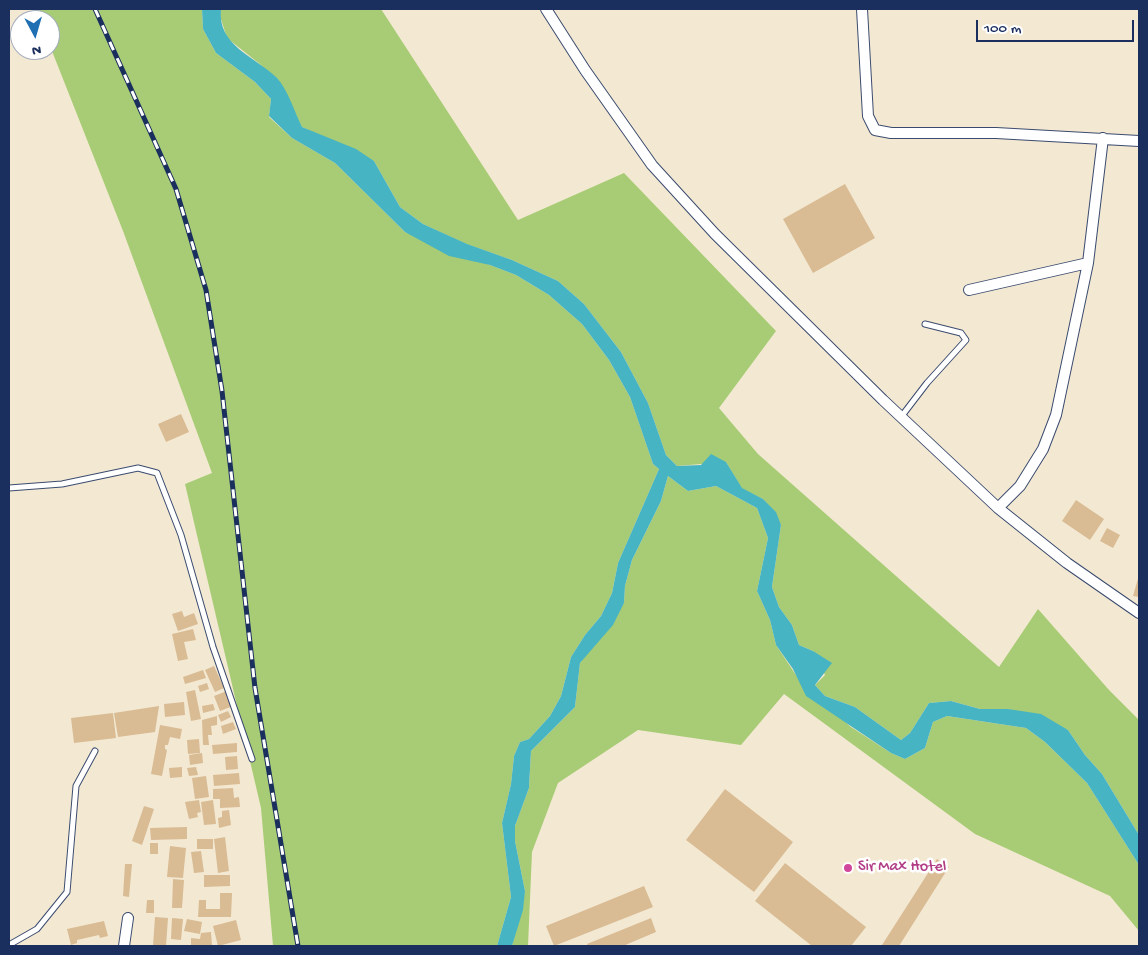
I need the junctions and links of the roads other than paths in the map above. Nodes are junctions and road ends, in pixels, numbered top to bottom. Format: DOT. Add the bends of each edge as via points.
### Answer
graph roads {
  1 [pos="546,9"];
  2 [pos="862,9"];
  3 [pos="1103,138"];
  4 [pos="1139,141"];
  5 [pos="1088,263"];
  6 [pos="968,290"];
  7 [pos="925,324"];
  8 [pos="901,417"];
  9 [pos="9,488"];
  10 [pos="998,508"];
  11 [pos="1139,613"];
  12 [pos="95,751"];
  13 [pos="252,759"];
  14 [pos="128,918"];
  15 [pos="9,945"];
  16 [pos="124,946"];
  1 -- 8 [label="street" via="652,165 721,241"];
  2 -- 3 [label="street" via="868,116 875,130 891,134 996,133"];
  3 -- 4 [label="street"];
  3 -- 5 [label="street"];
  5 -- 6 [label="street"];
  5 -- 10 [label="street" via="1056,415 1044,449 1020,486"];
  7 -- 8 [label="lane" via="961,333 966,340"];
  8 -- 10 [label="street"];
  9 -- 13 [label="lane" via="62,484 138,468 157,473 181,535 213,647"];
  10 -- 11 [label="street" via="1067,564"];
  12 -- 15 [label="lane" via="76,786 67,892 37,929"];
  14 -- 16 [label="street"];
}
